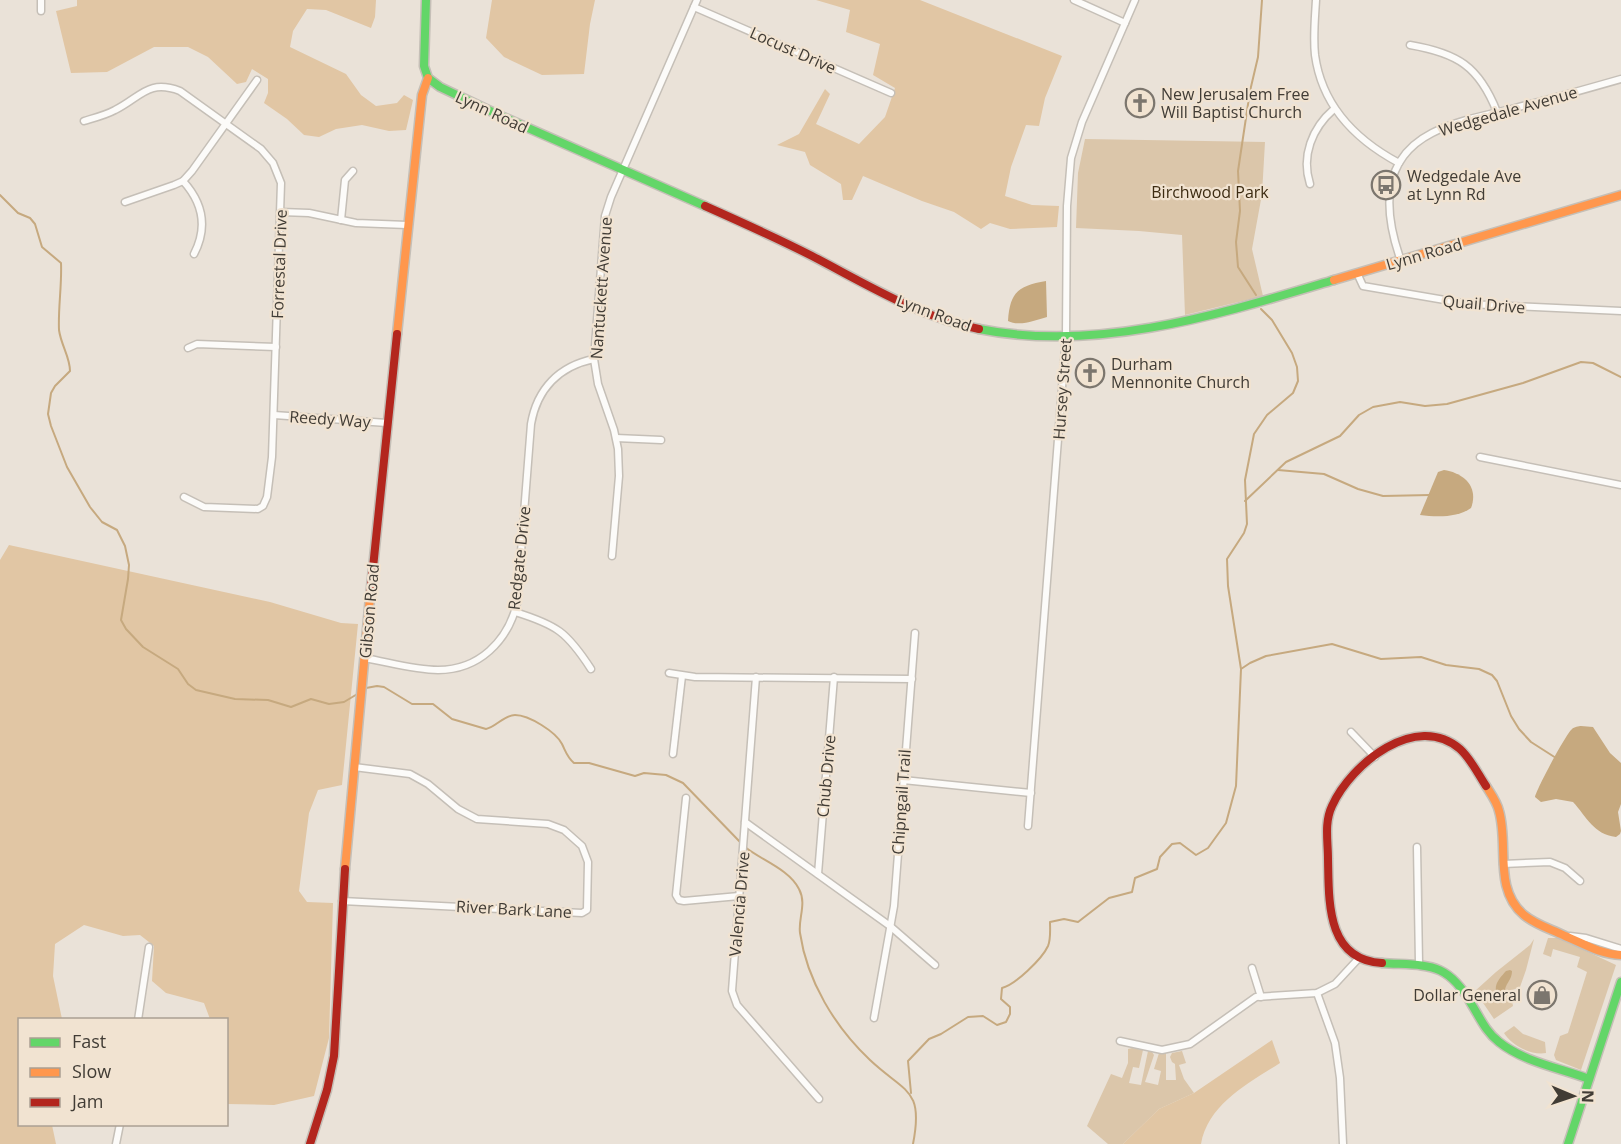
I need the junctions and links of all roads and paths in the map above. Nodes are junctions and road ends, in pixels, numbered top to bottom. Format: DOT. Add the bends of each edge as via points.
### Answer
graph roads {
  1 [pos="41,0"];
  2 [pos="426,0"];
  3 [pos="697,0"];
  4 [pos="1074,0"];
  5 [pos="1135,0"];
  6 [pos="1316,0"];
  7 [pos="694,7"];
  8 [pos="41,11"];
  9 [pos="1125,23"];
  10 [pos="1410,45"];
  11 [pos="428,78"];
  12 [pos="1621,79"];
  13 [pos="257,80"];
  14 [pos="891,93"];
  15 [pos="1334,109"];
  16 [pos="1497,112"];
  17 [pos="84,121"];
  18 [pos="226,124"];
  19 [pos="1399,163"];
  20 [pos="622,170"];
  21 [pos="353,171"];
  22 [pos="183,181"];
  23 [pos="1310,184"];
  24 [pos="1621,195"];
  25 [pos="124,201"];
  26 [pos="281,212"];
  27 [pos="341,220"];
  28 [pos="407,225"];
  29 [pos="195,254"];
  30 [pos="1401,261"];
  31 [pos="1357,273"];
  32 [pos="1621,311"];
  33 [pos="1066,336"];
  34 [pos="276,347"];
  35 [pos="188,348"];
  36 [pos="594,359"];
  37 [pos="274,415"];
  38 [pos="387,423"];
  39 [pos="616,438"];
  40 [pos="661,440"];
  41 [pos="1480,457"];
  42 [pos="1621,485"];
  43 [pos="184,497"];
  44 [pos="612,556"];
  45 [pos="515,612"];
  46 [pos="915,633"];
  47 [pos="364,658"];
  48 [pos="591,669"];
  49 [pos="669,673"];
  50 [pos="682,675"];
  51 [pos="756,677"];
  52 [pos="834,677"];
  53 [pos="912,679"];
  54 [pos="1351,732"];
  55 [pos="673,754"];
  56 [pos="1375,757"];
  57 [pos="354,767"];
  58 [pos="903,780"];
  59 [pos="1030,794"];
  60 [pos="686,798"];
  61 [pos="745,822"];
  62 [pos="1028,826"];
  63 [pos="1417,847"];
  64 [pos="1503,864"];
  65 [pos="818,874"];
  66 [pos="1580,881"];
  67 [pos="739,896"];
  68 [pos="342,901"];
  69 [pos="890,926"];
  70 [pos="1567,936"];
  71 [pos="149,947"];
  72 [pos="1621,949"];
  73 [pos="1621,955"];
  74 [pos="1359,958"];
  75 [pos="1419,963"];
  76 [pos="935,964"];
  77 [pos="1252,968"];
  78 [pos="1621,981"];
  79 [pos="1317,993"];
  80 [pos="1261,997"];
  81 [pos="138,1018"];
  82 [pos="874,1018"];
  83 [pos="1120,1041"];
  84 [pos="1589,1078"];
  85 [pos="819,1099"];
  86 [pos="120,1126"];
  87 [pos="116,1144"];
  88 [pos="310,1144"];
  89 [pos="1343,1144"];
  90 [pos="1568,1144"];
  1 -- 8 [label="street"];
  2 -- 11 [label="main road" via="424,56"];
  3 -- 7 [label="street, Nantuckett Avenue"];
  4 -- 9 [label="street"];
  5 -- 9 [label="street, Hursey Street"];
  6 -- 15 [label="street" via="1317,65"];
  7 -- 14 [label="street, Locust Drive"];
  7 -- 20 [label="street, Nantuckett Avenue"];
  9 -- 33 [label="street, Hursey Street" via="1072,153 1067,206"];
  10 -- 16 [label="street" via="1436,49 1464,62 1480,78"];
  11 -- 20 [label="main road, Lynn Road" via="448,92"];
  11 -- 28 [label="main road, Gibson Road" via="422,95"];
  12 -- 16 [label="street, Wedgedale Avenue"];
  13 -- 18 [label="street"];
  15 -- 19 [label="street" via="1368,144"];
  15 -- 23 [label="street" via="1308,148"];
  16 -- 19 [label="street, Wedgedale Avenue" via="1429,134"];
  17 -- 18 [label="street, Forrestal Drive" via="115,110 159,86 180,90"];
  18 -- 22 [label="street"];
  18 -- 26 [label="street, Forrestal Drive" via="261,149 273,163 281,183"];
  19 -- 30 [label="street, Wedgedale Avenue" via="1388,195 1393,237"];
  20 -- 33 [label="main road, Lynn Road" via="773,236 938,318 993,332"];
  20 -- 36 [label="street, Nantuckett Avenue" via="605,216"];
  21 -- 27 [label="street" via="345,180"];
  22 -- 25 [label="street"];
  22 -- 29 [label="street" via="198,202 202,219 201,242"];
  24 -- 30 [label="main road, Lynn Road"];
  26 -- 27 [label="street"];
  26 -- 34 [label="street, Forrestal Drive"];
  27 -- 28 [label="street"];
  28 -- 38 [label="main road, Gibson Road"];
  30 -- 31 [label="main road, Lynn Road"];
  31 -- 32 [label="street, Quail Drive" via="1363,286 1450,302"];
  31 -- 33 [label="main road, Lynn Road" via="1213,316 1133,331"];
  33 -- 59 [label="street, Hursey Street"];
  34 -- 35 [label="street" via="197,344"];
  34 -- 37 [label="street, Forrestal Drive"];
  36 -- 39 [label="street, Nantuckett Avenue"];
  36 -- 45 [label="street, Redgate Drive" via="573,365 555,377 533,414"];
  37 -- 38 [label="street, Reedy Way"];
  37 -- 43 [label="street, Forrestal Drive" via="270,476 263,506 204,507"];
  38 -- 47 [label="main road, Gibson Road"];
  39 -- 40 [label="street"];
  39 -- 44 [label="street, Nantuckett Avenue" via="619,465"];
  41 -- 42 [label="street"];
  45 -- 47 [label="street, Redgate Drive" via="507,632 490,652 460,667 436,670"];
  45 -- 48 [label="street" via="542,620 562,632"];
  46 -- 53 [label="street, Chipngail Trail"];
  47 -- 57 [label="main road, Gibson Road"];
  49 -- 50 [label="street"];
  50 -- 51 [label="street"];
  50 -- 55 [label="street"];
  51 -- 52 [label="street"];
  51 -- 61 [label="street, Valencia Drive"];
  52 -- 53 [label="street"];
  52 -- 65 [label="street, Chub Drive"];
  53 -- 58 [label="street, Chipngail Trail"];
  54 -- 56 [label="street"];
  56 -- 64 [label="main road" via="1393,744 1420,735 1461,750 1498,809 1503,827"];
  56 -- 74 [label="main road" via="1346,781 1332,803 1327,822 1331,922 1346,950"];
  57 -- 68 [label="main road, Gibson Road"];
  57 -- 68 [label="street, River Bark Lane" via="410,774 477,819 548,824 564,830 582,846 588,862 586,910 582,913"];
  58 -- 59 [label="street"];
  58 -- 69 [label="street, Chipngail Trail"];
  59 -- 62 [label="street, Hursey Street"];
  60 -- 67 [label="street" via="676,895 684,901"];
  61 -- 65 [label="street"];
  61 -- 67 [label="street, Valencia Drive"];
  63 -- 75 [label="street"];
  64 -- 66 [label="street" via="1550,862"];
  64 -- 70 [label="main road" via="1504,881 1519,912 1538,925"];
  65 -- 69 [label="street"];
  67 -- 85 [label="street, Valencia Drive" via="732,991 736,1005"];
  68 -- 88 [label="main road, Gibson Road" via="334,1056"];
  69 -- 76 [label="street"];
  69 -- 82 [label="street, Chipngail Trail"];
  70 -- 72 [label="street"];
  70 -- 73 [label="main road" via="1612,956"];
  71 -- 81 [label="street"];
  74 -- 75 [label="main road" via="1374,964"];
  74 -- 79 [label="street" via="1335,984"];
  75 -- 84 [label="main road" via="1442,970 1457,981 1498,1042 1520,1054"];
  77 -- 80 [label="street"];
  78 -- 84 [label="main road"];
  79 -- 80 [label="street"];
  79 -- 89 [label="street" via="1339,1068"];
  80 -- 83 [label="street" via="1190,1044 1162,1050"];
  84 -- 90 [label="main road"];
  86 -- 87 [label="street"];
}
